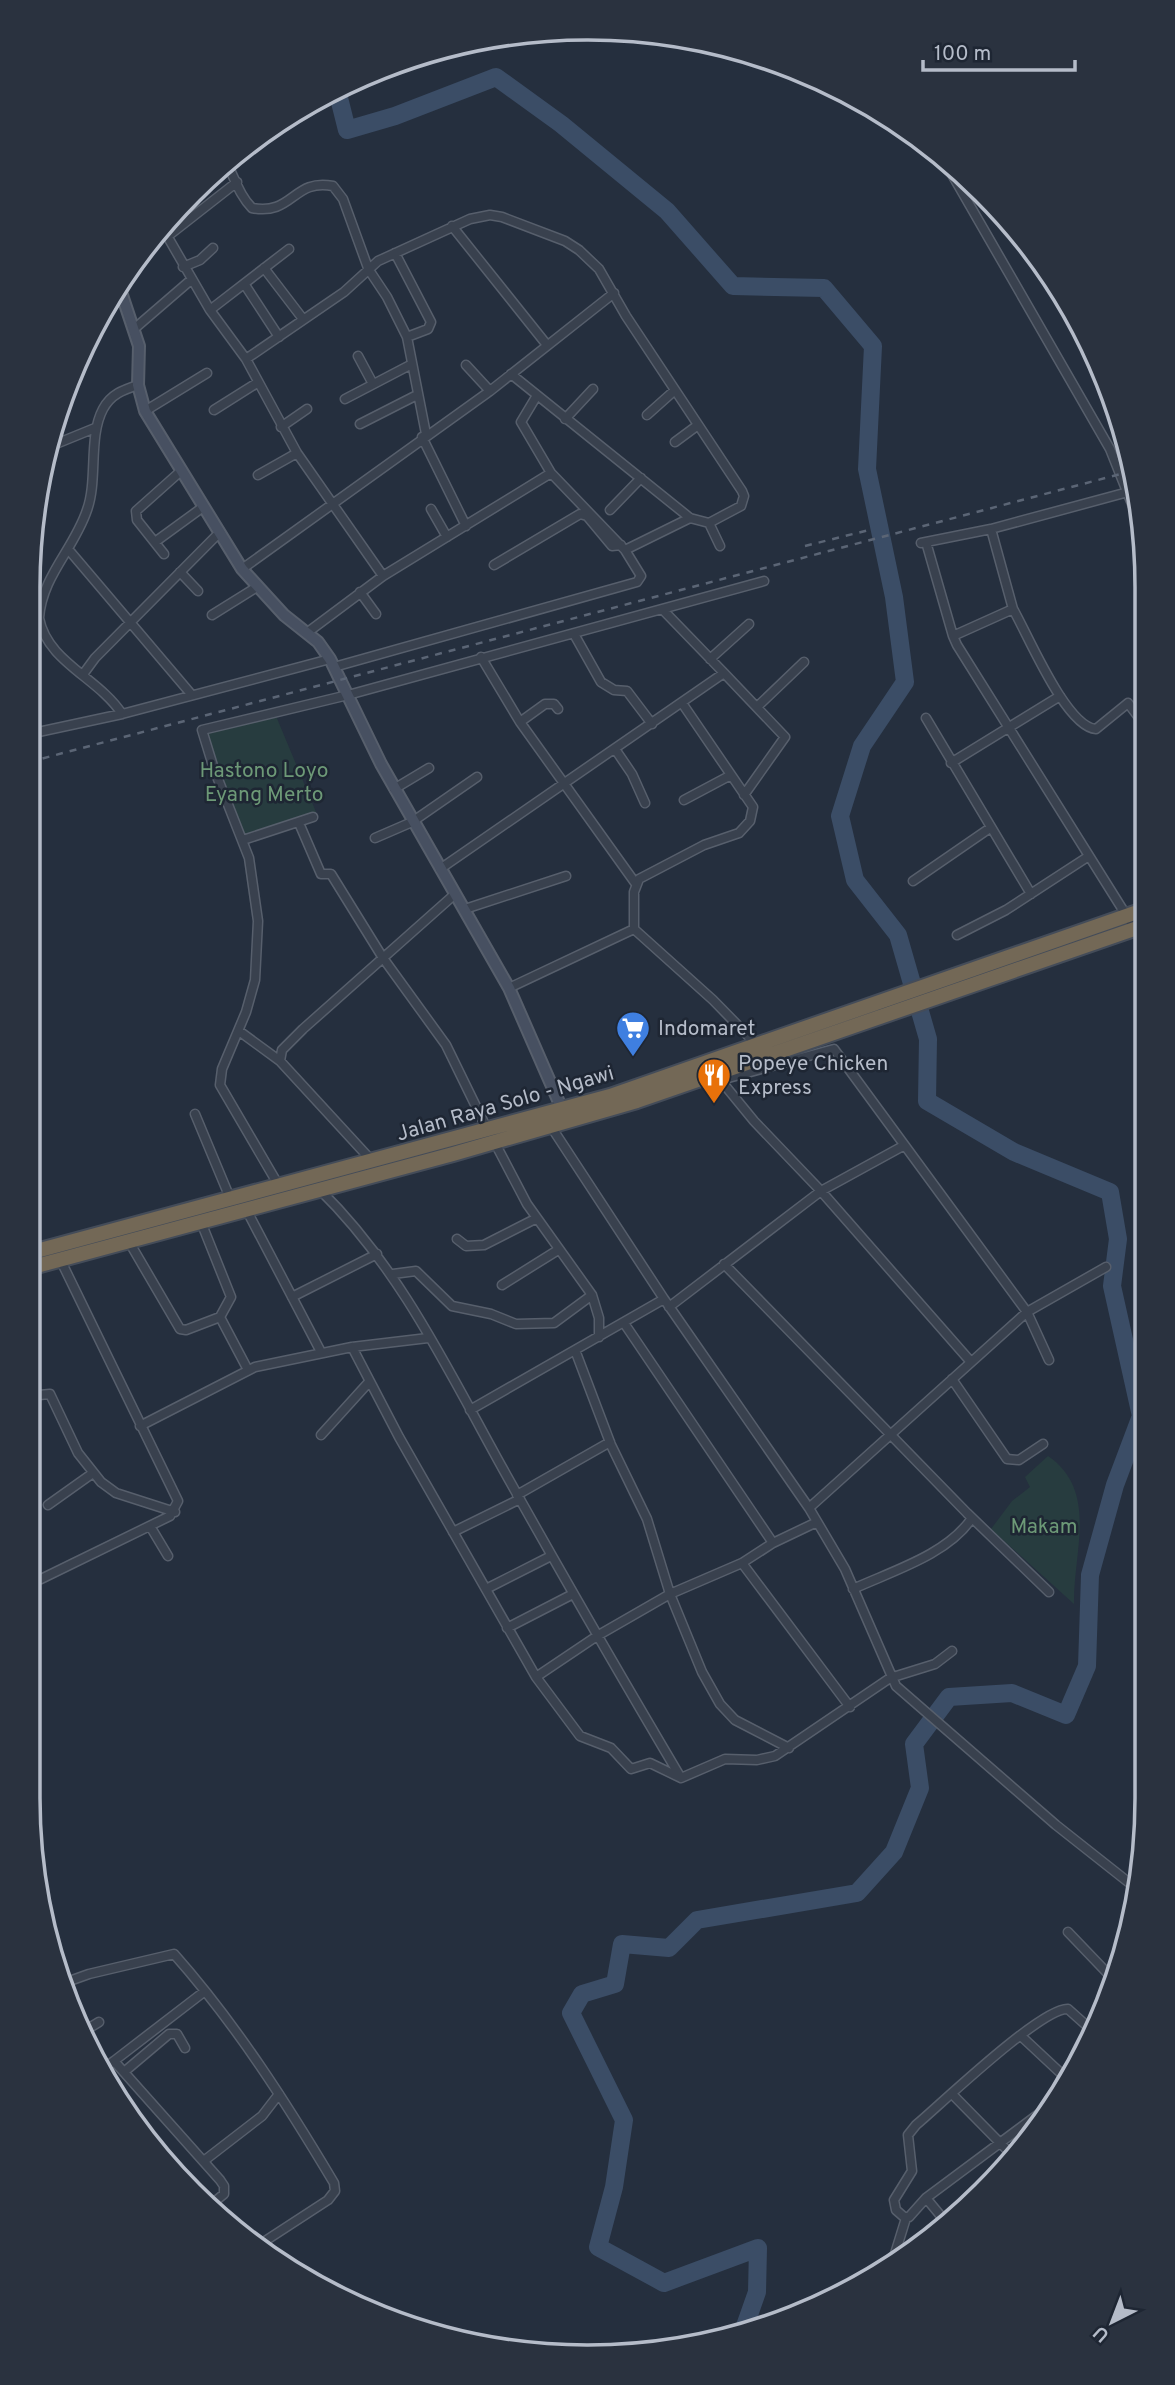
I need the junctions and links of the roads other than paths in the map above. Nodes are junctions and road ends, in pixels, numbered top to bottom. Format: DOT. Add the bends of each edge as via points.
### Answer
graph roads {
  1 [pos="232,172"];
  2 [pos="237,182"];
  3 [pos="959,187"];
  4 [pos="453,226"];
  5 [pos="169,235"];
  6 [pos="168,236"];
  7 [pos="213,248"];
  8 [pos="289,249"];
  9 [pos="395,253"];
  10 [pos="183,267"];
  11 [pos="264,268"];
  12 [pos="368,269"];
  13 [pos="191,279"];
  14 [pos="245,285"];
  15 [pos="614,293"];
  16 [pos="123,298"];
  17 [pos="211,310"];
  18 [pos="303,319"];
  19 [pos="134,329"];
  20 [pos="279,337"];
  21 [pos="407,337"];
  22 [pos="547,345"];
  23 [pos="358,356"];
  24 [pos="246,359"];
  25 [pos="412,364"];
  26 [pos="466,365"];
  27 [pos="207,373"];
  28 [pos="511,374"];
  29 [pos="257,383"];
  30 [pos="373,384"];
  31 [pos="138,385"];
  32 [pos="593,389"];
  33 [pos="675,390"];
  34 [pos="490,391"];
  35 [pos="417,395"];
  36 [pos="536,397"];
  37 [pos="345,398"];
  38 [pos="307,408"];
  39 [pos="214,410"];
  40 [pos="145,411"];
  41 [pos="647,415"];
  42 [pos="565,419"];
  43 [pos="360,424"];
  44 [pos="698,425"];
  45 [pos="281,427"];
  46 [pos="95,428"];
  47 [pos="424,435"];
  48 [pos="675,442"];
  49 [pos="60,443"];
  50 [pos="298,453"];
  51 [pos="182,470"];
  52 [pos="551,473"];
  53 [pos="258,475"];
  54 [pos="641,478"];
  55 [pos="1124,483"];
  56 [pos="1126,493"];
  57 [pos="334,502"];
  58 [pos="202,507"];
  59 [pos="431,509"];
  60 [pos="610,510"];
  61 [pos="690,518"];
  62 [pos="709,523"];
  63 [pos="466,526"];
  64 [pos="991,529"];
  65 [pos="220,532"];
  66 [pos="447,537"];
  67 [pos="155,542"];
  68 [pos="623,547"];
  69 [pos="720,547"];
  70 [pos="68,549"];
  71 [pos="164,554"];
  72 [pos="494,565"];
  73 [pos="242,569"];
  74 [pos="180,572"];
  75 [pos="383,576"];
  76 [pos="764,581"];
  77 [pos="257,587"];
  78 [pos="198,591"];
  79 [pos="360,592"];
  80 [pos="1013,609"];
  81 [pos="663,610"];
  82 [pos="40,611"];
  83 [pos="376,614"];
  84 [pos="212,615"];
  85 [pos="40,620"];
  86 [pos="130,622"];
  87 [pos="749,624"];
  88 [pos="307,632"];
  89 [pos="574,634"];
  90 [pos="953,636"];
  91 [pos="481,657"];
  92 [pos="710,659"];
  93 [pos="804,662"];
  94 [pos="332,663"];
  95 [pos="84,673"];
  96 [pos="723,673"];
  97 [pos="191,694"];
  98 [pos="348,695"];
  99 [pos="1060,696"];
  100 [pos="682,703"];
  101 [pos="757,708"];
  102 [pos="558,709"];
  103 [pos="1135,712"];
  104 [pos="122,714"];
  105 [pos="926,718"];
  106 [pos="520,722"];
  107 [pos="652,724"];
  108 [pos="1009,728"];
  109 [pos="40,732"];
  110 [pos="615,749"];
  111 [pos="951,763"];
  112 [pos="429,768"];
  113 [pos="731,775"];
  114 [pos="477,777"];
  115 [pos="563,784"];
  116 [pos="394,789"];
  117 [pos="744,795"];
  118 [pos="684,800"];
  119 [pos="645,803"];
  120 [pos="313,817"];
  121 [pos="412,821"];
  122 [pos="299,822"];
  123 [pos="990,828"];
  124 [pos="375,838"];
  125 [pos="243,840"];
  126 [pos="1089,856"];
  127 [pos="440,869"];
  128 [pos="566,876"];
  129 [pos="913,881"];
  130 [pos="636,884"];
  131 [pos="455,894"];
  132 [pos="1031,894"];
  133 [pos="465,909"];
  134 [pos="1135,913"];
  135 [pos="1127,916"];
  136 [pos="1135,925"];
  137 [pos="634,929"];
  138 [pos="1135,934"];
  139 [pos="957,935"];
  140 [pos="383,958"];
  141 [pos="509,988"];
  142 [pos="239,1031"];
  143 [pos="757,1045"];
  144 [pos="279,1061"];
  145 [pos="719,1077"];
  146 [pos="195,1114"];
  147 [pos="565,1116"];
  148 [pos="548,1121"];
  149 [pos="492,1137"];
  150 [pos="903,1146"];
  151 [pos="372,1161"];
  152 [pos="279,1186"];
  153 [pos="320,1190"];
  154 [pos="821,1191"];
  155 [pos="230,1198"];
  156 [pos="246,1209"];
  157 [pos="537,1218"];
  158 [pos="201,1222"];
  159 [pos="457,1239"];
  160 [pos="128,1240"];
  161 [pos="40,1250"];
  162 [pos="558,1250"];
  163 [pos="377,1254"];
  164 [pos="60,1259"];
  165 [pos="724,1264"];
  166 [pos="40,1265"];
  167 [pos="1106,1267"];
  168 [pos="393,1275"];
  169 [pos="502,1285"];
  170 [pos="592,1295"];
  171 [pos="292,1297"];
  172 [pos="667,1303"];
  173 [pos="1027,1312"];
  174 [pos="220,1317"];
  175 [pos="624,1323"];
  176 [pos="599,1337"];
  177 [pos="428,1338"];
  178 [pos="352,1347"];
  179 [pos="575,1350"];
  180 [pos="321,1352"];
  181 [pos="1049,1360"];
  182 [pos="971,1362"];
  183 [pos="248,1370"];
  184 [pos="952,1380"];
  185 [pos="369,1382"];
  186 [pos="40,1395"];
  187 [pos="470,1409"];
  188 [pos="140,1426"];
  189 [pos="891,1434"];
  190 [pos="321,1435"];
  191 [pos="610,1442"];
  192 [pos="1043,1444"];
  193 [pos="93,1473"];
  194 [pos="518,1497"];
  195 [pos="48,1504"];
  196 [pos="809,1508"];
  197 [pos="175,1512"];
  198 [pos="972,1518"];
  199 [pos="817,1522"];
  200 [pos="149,1526"];
  201 [pos="453,1532"];
  202 [pos="773,1543"];
  203 [pos="168,1556"];
  204 [pos="551,1556"];
  205 [pos="742,1563"];
  206 [pos="41,1579"];
  207 [pos="486,1589"];
  208 [pos="853,1589"];
  209 [pos="1049,1592"];
  210 [pos="573,1594"];
  211 [pos="670,1594"];
  212 [pos="507,1628"];
  213 [pos="597,1636"];
  214 [pos="952,1651"];
  215 [pos="536,1677"];
  216 [pos="890,1678"];
  217 [pos="850,1707"];
  218 [pos="789,1748"];
  219 [pos="681,1778"];
  220 [pos="1128,1881"];
  221 [pos="1068,1932"];
  222 [pos="1106,1972"];
  223 [pos="72,1980"];
  224 [pos="205,1991"];
  225 [pos="99,2022"];
  226 [pos="1085,2024"];
  227 [pos="91,2027"];
  228 [pos="1021,2036"];
  229 [pos="185,2048"];
  230 [pos="114,2061"];
  231 [pos="110,2064"];
  232 [pos="124,2073"];
  233 [pos="1060,2073"];
  234 [pos="279,2094"];
  235 [pos="952,2094"];
  236 [pos="1027,2124"];
  237 [pos="1002,2145"];
  238 [pos="1006,2149"];
  239 [pos="205,2160"];
  240 [pos="926,2198"];
  241 [pos="218,2201"];
  242 [pos="940,2215"];
  243 [pos="906,2218"];
  244 [pos="266,2241"];
  245 [pos="896,2250"];
  1 -- 2 [label="street"];
  2 -- 5 [label="street"];
  2 -- 12 [label="street" via="241,197 252,208 263,210 277,209 315,184 333,186 343,199"];
  3 -- 55 [label="street" via="1110,449"];
  4 -- 9 [label="street"];
  4 -- 15 [label="street" via="490,215 538,228 579,250 599,269"];
  4 -- 22 [label="street"];
  6 -- 10 [label="street"];
  7 -- 10 [label="street"];
  8 -- 11 [label="street"];
  9 -- 12 [label="street"];
  9 -- 21 [label="street" via="431,322 426,330"];
  10 -- 13 [label="street"];
  11 -- 14 [label="street"];
  11 -- 18 [label="street"];
  12 -- 18 [label="street" via="344,292"];
  12 -- 21 [label="street"];
  13 -- 17 [label="street"];
  13 -- 19 [label="street"];
  14 -- 17 [label="street"];
  14 -- 20 [label="street"];
  15 -- 22 [label="street"];
  15 -- 33 [label="street"];
  16 -- 19 [label="street"];
  17 -- 24 [label="street"];
  18 -- 20 [label="street"];
  19 -- 31 [label="street" via="139,346"];
  20 -- 24 [label="street"];
  21 -- 25 [label="street"];
  22 -- 28 [label="street"];
  23 -- 30 [label="street"];
  24 -- 29 [label="street"];
  25 -- 30 [label="street"];
  25 -- 35 [label="street"];
  26 -- 34 [label="street"];
  27 -- 40 [label="street"];
  28 -- 34 [label="street"];
  28 -- 36 [label="street"];
  29 -- 39 [label="street"];
  29 -- 45 [label="street"];
  30 -- 37 [label="street"];
  31 -- 40 [label="street"];
  31 -- 46 [label="street" via="114,395"];
  32 -- 42 [label="street"];
  33 -- 41 [label="street"];
  33 -- 44 [label="street"];
  34 -- 47 [label="street"];
  35 -- 43 [label="street"];
  35 -- 47 [label="street"];
  36 -- 42 [label="street"];
  36 -- 52 [label="street" via="521,422"];
  38 -- 45 [label="street"];
  40 -- 51 [label="street"];
  42 -- 54 [label="street"];
  44 -- 48 [label="street"];
  44 -- 62 [label="street" via="744,496 736,512"];
  45 -- 50 [label="street"];
  46 -- 49 [label="street"];
  46 -- 70 [label="street" via="88,508"];
  47 -- 57 [label="street"];
  47 -- 63 [label="street"];
  50 -- 53 [label="street"];
  50 -- 57 [label="street"];
  51 -- 58 [label="street"];
  51 -- 67 [label="street" via="136,511 137,520"];
  52 -- 63 [label="street"];
  52 -- 68 [label="street"];
  54 -- 60 [label="street"];
  54 -- 61 [label="street"];
  56 -- 64 [label="street"];
  57 -- 73 [label="street"];
  57 -- 75 [label="street"];
  58 -- 65 [label="street"];
  58 -- 67 [label="street"];
  59 -- 66 [label="street"];
  61 -- 62 [label="street"];
  61 -- 68 [label="street"];
  62 -- 69 [label="street"];
  63 -- 66 [label="street"];
  64 -- 80 [label="street"];
  64 -- 90 [label="street" via="924,542"];
  65 -- 73 [label="street"];
  65 -- 74 [label="street"];
  66 -- 75 [label="street"];
  67 -- 71 [label="street"];
  68 -- 72 [label="street" via="611,546 587,516 580,514"];
  68 -- 94 [label="street" via="640,576 637,582"];
  70 -- 82 [label="street" via="50,576"];
  70 -- 86 [label="street"];
  73 -- 77 [label="street"];
  74 -- 78 [label="street"];
  74 -- 86 [label="street"];
  75 -- 79 [label="street"];
  76 -- 81 [label="street"];
  77 -- 84 [label="street"];
  77 -- 88 [label="street"];
  79 -- 83 [label="street"];
  79 -- 88 [label="street"];
  80 -- 90 [label="street"];
  80 -- 99 [label="street"];
  81 -- 89 [label="street"];
  81 -- 92 [label="street"];
  85 -- 95 [label="street" via="54,651"];
  86 -- 95 [label="street"];
  86 -- 97 [label="street"];
  87 -- 92 [label="street"];
  88 -- 94 [label="street"];
  89 -- 91 [label="street"];
  89 -- 107 [label="street" via="601,682 627,691"];
  90 -- 108 [label="street"];
  91 -- 98 [label="street"];
  91 -- 106 [label="street"];
  92 -- 96 [label="street"];
  93 -- 101 [label="street"];
  94 -- 97 [label="street"];
  94 -- 98 [label="street"];
  95 -- 104 [label="street" via="113,699"];
  96 -- 100 [label="street"];
  96 -- 101 [label="street"];
  97 -- 104 [label="street"];
  98 -- 116 [label="street"];
  98 -- 125 [label="street" via="202,730"];
  99 -- 103 [label="street" via="1078,720 1093,730 1128,703"];
  99 -- 108 [label="street"];
  100 -- 107 [label="street"];
  100 -- 113 [label="street"];
  101 -- 117 [label="street" via="785,737"];
  102 -- 106 [label="street" via="545,704"];
  104 -- 109 [label="street"];
  105 -- 111 [label="street"];
  106 -- 115 [label="street"];
  107 -- 110 [label="street"];
  108 -- 111 [label="street"];
  108 -- 126 [label="street"];
  110 -- 115 [label="street"];
  110 -- 119 [label="street"];
  111 -- 123 [label="street"];
  112 -- 116 [label="street"];
  113 -- 117 [label="street"];
  113 -- 118 [label="street"];
  114 -- 121 [label="street"];
  115 -- 127 [label="street"];
  115 -- 130 [label="street"];
  116 -- 121 [label="street"];
  117 -- 130 [label="street" via="752,814 739,833 704,845"];
  120 -- 122 [label="street"];
  121 -- 124 [label="street"];
  121 -- 127 [label="street"];
  122 -- 125 [label="street"];
  122 -- 140 [label="street" via="321,874 331,874"];
  123 -- 129 [label="street"];
  123 -- 132 [label="street"];
  125 -- 142 [label="street" via="253,874 258,940 255,980"];
  126 -- 132 [label="street"];
  126 -- 135 [label="street"];
  127 -- 131 [label="street"];
  128 -- 133 [label="street"];
  130 -- 137 [label="street"];
  131 -- 133 [label="street"];
  131 -- 140 [label="street"];
  132 -- 139 [label="street"];
  133 -- 141 [label="street"];
  134 -- 135 [label="highway, Jalan Raya Solo - Ngawi"];
  135 -- 136 [label="street"];
  135 -- 143 [label="highway, Jalan Raya Solo - Ngawi"];
  137 -- 141 [label="street"];
  137 -- 143 [label="street"];
  138 -- 145 [label="highway, Jalan Raya Solo - Ngawi" via="1065,951"];
  140 -- 144 [label="street" via="286,1046"];
  140 -- 149 [label="street" via="446,1045"];
  141 -- 147 [label="street"];
  142 -- 144 [label="street"];
  142 -- 152 [label="street" via="220,1085"];
  143 -- 147 [label="highway, Jalan Raya Solo - Ngawi"];
  144 -- 151 [label="street"];
  145 -- 147 [label="highway, Jalan Raya Solo - Ngawi"];
  145 -- 150 [label="street" via="832,1048"];
  145 -- 154 [label="street"];
  146 -- 155 [label="street"];
  147 -- 148 [label="highway, Jalan Raya Solo - Ngawi"];
  148 -- 149 [label="highway, Jalan Raya Solo - Ngawi"];
  148 -- 172 [label="street"];
  149 -- 151 [label="highway, Jalan Raya Solo - Ngawi"];
  149 -- 153 [label="highway, Jalan Raya Solo - Ngawi"];
  149 -- 157 [label="street"];
  150 -- 154 [label="street"];
  150 -- 173 [label="street"];
  151 -- 152 [label="highway, Jalan Raya Solo - Ngawi"];
  152 -- 155 [label="highway, Jalan Raya Solo - Ngawi"];
  153 -- 156 [label="highway, Jalan Raya Solo - Ngawi"];
  153 -- 163 [label="street"];
  154 -- 165 [label="street"];
  154 -- 182 [label="street"];
  155 -- 161 [label="highway, Jalan Raya Solo - Ngawi"];
  156 -- 158 [label="highway, Jalan Raya Solo - Ngawi"];
  156 -- 171 [label="street"];
  157 -- 159 [label="street" via="484,1245 473,1247"];
  157 -- 162 [label="street"];
  158 -- 160 [label="highway, Jalan Raya Solo - Ngawi"];
  158 -- 174 [label="street" via="231,1297"];
  160 -- 164 [label="highway, Jalan Raya Solo - Ngawi"];
  160 -- 174 [label="street" via="180,1329"];
  162 -- 169 [label="street"];
  162 -- 170 [label="street"];
  163 -- 168 [label="street"];
  163 -- 171 [label="street"];
  164 -- 166 [label="highway, Jalan Raya Solo - Ngawi"];
  164 -- 188 [label="street"];
  165 -- 172 [label="street"];
  165 -- 189 [label="street"];
  167 -- 173 [label="street"];
  168 -- 170 [label="street" via="416,1271 452,1306 516,1324 554,1324"];
  168 -- 177 [label="street"];
  170 -- 176 [label="street"];
  171 -- 180 [label="street"];
  172 -- 175 [label="street"];
  172 -- 196 [label="street"];
  173 -- 181 [label="street"];
  173 -- 182 [label="street"];
  174 -- 183 [label="street"];
  175 -- 176 [label="street"];
  175 -- 202 [label="street"];
  176 -- 179 [label="street"];
  177 -- 178 [label="street"];
  177 -- 187 [label="street"];
  178 -- 180 [label="street"];
  178 -- 185 [label="street"];
  179 -- 187 [label="street"];
  179 -- 191 [label="street"];
  180 -- 183 [label="street"];
  182 -- 184 [label="street"];
  183 -- 188 [label="street"];
  184 -- 189 [label="street"];
  184 -- 192 [label="street" via="1007,1459 1019,1460"];
  185 -- 190 [label="street"];
  185 -- 201 [label="street"];
  186 -- 193 [label="street" via="50,1394 68,1436"];
  187 -- 194 [label="street"];
  188 -- 197 [label="street" via="175,1493"];
  189 -- 196 [label="street"];
  189 -- 198 [label="street"];
  191 -- 194 [label="street"];
  191 -- 211 [label="street" via="647,1519"];
  193 -- 195 [label="street"];
  193 -- 197 [label="street" via="116,1493"];
  194 -- 201 [label="street"];
  194 -- 204 [label="street"];
  196 -- 199 [label="street"];
  197 -- 200 [label="street"];
  198 -- 208 [label="street" via="959,1533 926,1554"];
  198 -- 209 [label="street"];
  199 -- 202 [label="street"];
  199 -- 208 [label="street"];
  200 -- 203 [label="street"];
  200 -- 206 [label="street"];
  201 -- 207 [label="street"];
  202 -- 205 [label="street"];
  204 -- 207 [label="street"];
  204 -- 210 [label="street"];
  205 -- 211 [label="street"];
  205 -- 217 [label="street"];
  207 -- 212 [label="street"];
  208 -- 216 [label="street"];
  210 -- 212 [label="street"];
  210 -- 213 [label="street"];
  211 -- 213 [label="street"];
  211 -- 218 [label="street" via="702,1672 729,1715"];
  212 -- 215 [label="street"];
  213 -- 215 [label="street"];
  213 -- 219 [label="street"];
  214 -- 216 [label="street" via="934,1664"];
  215 -- 219 [label="street" via="583,1738 611,1748 631,1769 650,1763"];
  216 -- 217 [label="street"];
  216 -- 220 [label="street" via="901,1693"];
  217 -- 218 [label="street"];
  218 -- 219 [label="street" via="765,1759 725,1759"];
  221 -- 222 [label="street"];
  223 -- 224 [label="street" via="174,1954"];
  224 -- 230 [label="street"];
  224 -- 234 [label="street"];
  225 -- 227 [label="street"];
  226 -- 228 [label="street" via="1063,2008"];
  228 -- 233 [label="street"];
  228 -- 235 [label="street"];
  229 -- 232 [label="street" via="173,2033"];
  230 -- 231 [label="street"];
  230 -- 232 [label="street"];
  232 -- 239 [label="street"];
  234 -- 239 [label="street" via="262,2116"];
  234 -- 244 [label="street" via="335,2191"];
  235 -- 237 [label="street"];
  235 -- 243 [label="street" via="908,2135 912,2171 893,2203"];
  236 -- 237 [label="street"];
  237 -- 238 [label="street"];
  237 -- 240 [label="street"];
  239 -- 241 [label="street" via="225,2190"];
  240 -- 242 [label="street"];
  240 -- 243 [label="street"];
  243 -- 245 [label="street"];
}
